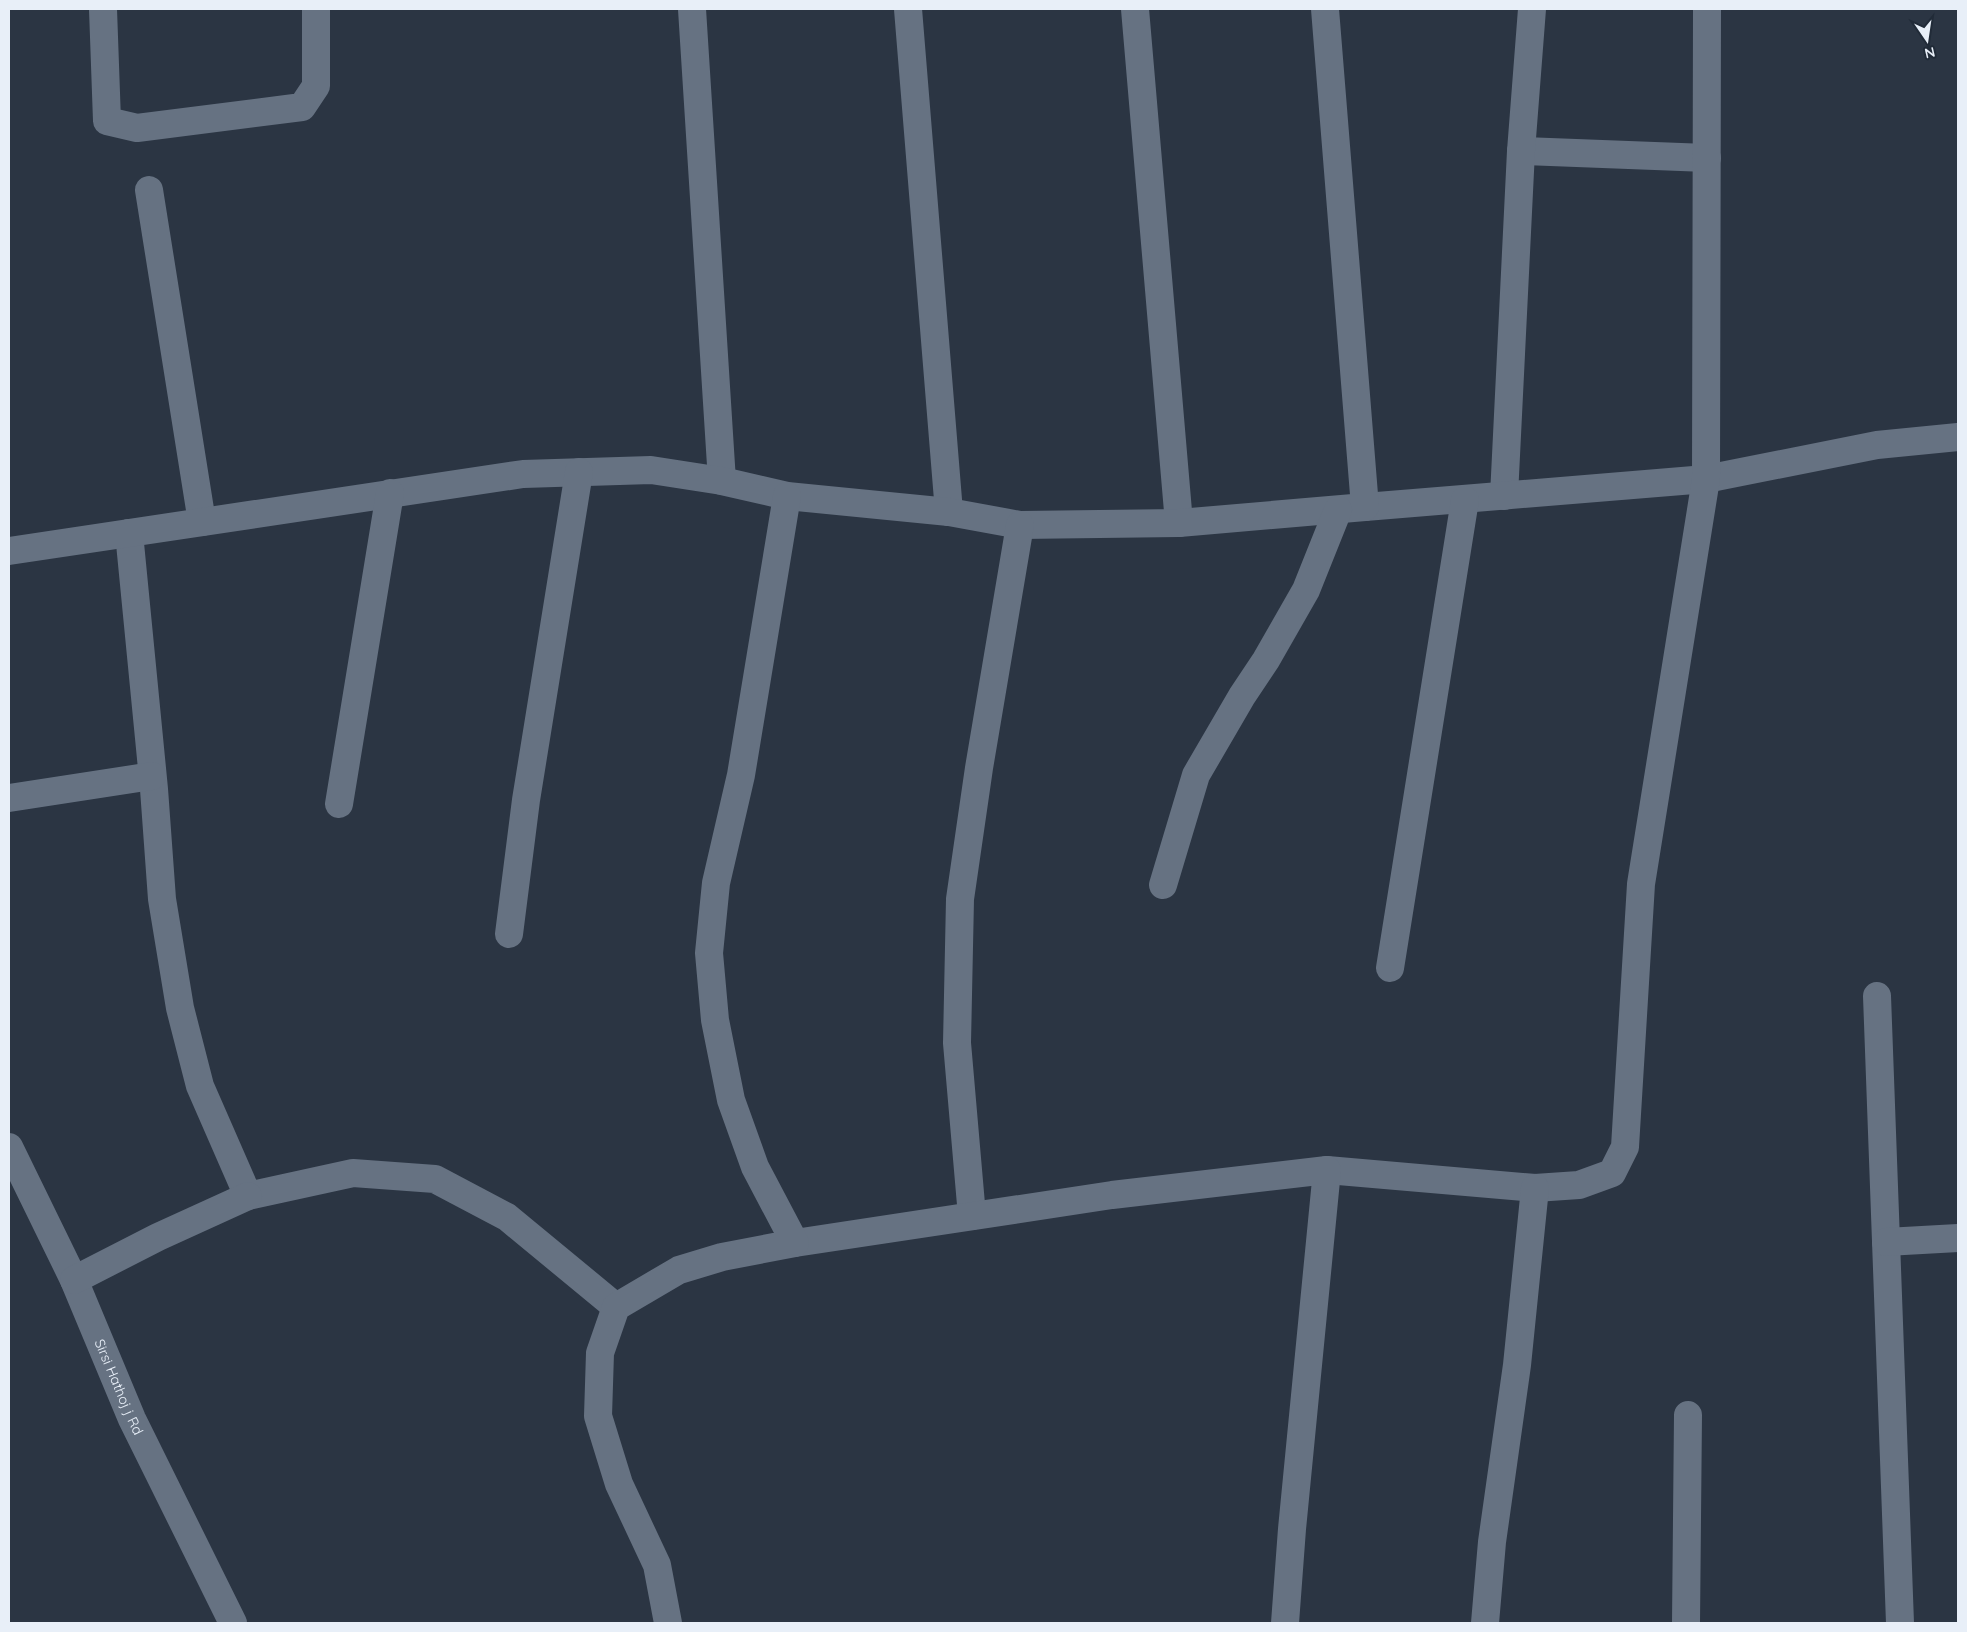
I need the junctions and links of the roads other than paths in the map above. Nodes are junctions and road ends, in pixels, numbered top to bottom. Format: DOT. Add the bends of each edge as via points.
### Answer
graph roads {
  1 [pos="103,9"];
  2 [pos="316,9"];
  3 [pos="692,9"];
  4 [pos="908,9"];
  5 [pos="1135,9"];
  6 [pos="1325,9"];
  7 [pos="1532,9"];
  8 [pos="1707,9"];
  9 [pos="1521,151"];
  10 [pos="1707,158"];
  11 [pos="150,190"];
  12 [pos="1958,437"];
  13 [pos="579,472"];
  14 [pos="1706,479"];
  15 [pos="722,481"];
  16 [pos="390,493"];
  17 [pos="787,496"];
  18 [pos="1504,496"];
  19 [pos="1465,500"];
  20 [pos="1365,507"];
  21 [pos="1338,510"];
  22 [pos="949,512"];
  23 [pos="202,522"];
  24 [pos="1179,523"];
  25 [pos="1020,525"];
  26 [pos="129,533"];
  27 [pos="9,551"];
  28 [pos="152,776"];
  29 [pos="9,798"];
  30 [pos="340,804"];
  31 [pos="1163,885"];
  32 [pos="509,934"];
  33 [pos="1390,968"];
  34 [pos="1877,996"];
  35 [pos="9,1147"];
  36 [pos="1327,1170"];
  37 [pos="1535,1188"];
  38 [pos="248,1196"];
  39 [pos="972,1216"];
  40 [pos="1958,1238"];
  41 [pos="795,1242"];
  42 [pos="1886,1242"];
  43 [pos="74,1280"];
  44 [pos="616,1307"];
  45 [pos="1688,1415"];
  46 [pos="230,1617"];
  47 [pos="254,1623"];
  48 [pos="668,1623"];
  49 [pos="1285,1623"];
  50 [pos="1485,1623"];
  51 [pos="1686,1623"];
  52 [pos="1900,1623"];
  1 -- 2 [label="street" via="106,121 137,128 302,107 316,86"];
  3 -- 15 [label="street"];
  4 -- 22 [label="street"];
  5 -- 24 [label="street"];
  6 -- 20 [label="street"];
  7 -- 9 [label="street"];
  8 -- 10 [label="street"];
  9 -- 10 [label="street"];
  9 -- 18 [label="street"];
  10 -- 14 [label="street"];
  11 -- 23 [label="street"];
  12 -- 14 [label="street" via="1877,445"];
  13 -- 15 [label="street" via="651,470"];
  13 -- 16 [label="street" via="523,474"];
  13 -- 32 [label="street" via="526,800"];
  14 -- 18 [label="street"];
  14 -- 37 [label="street" via="1641,884 1625,1147 1612,1173 1579,1185"];
  15 -- 17 [label="street"];
  16 -- 23 [label="street"];
  16 -- 30 [label="street"];
  17 -- 22 [label="street"];
  17 -- 41 [label="street" via="741,775 716,883 709,953 715,1020 731,1100 755,1168"];
  18 -- 19 [label="street"];
  19 -- 20 [label="street"];
  19 -- 33 [label="street"];
  20 -- 21 [label="street"];
  21 -- 24 [label="street"];
  21 -- 31 [label="street" via="1306,590 1196,775"];
  22 -- 25 [label="street"];
  23 -- 26 [label="street"];
  24 -- 25 [label="street"];
  25 -- 39 [label="street" via="960,899 957,1043"];
  26 -- 27 [label="street"];
  26 -- 28 [label="street"];
  28 -- 29 [label="street"];
  28 -- 38 [label="street" via="162,899 180,1008 200,1086"];
  34 -- 42 [label="street"];
  35 -- 43 [label="street, Sirsi Hathoj j Rd"];
  36 -- 37 [label="street"];
  36 -- 39 [label="street" via="1112,1195"];
  36 -- 49 [label="street"];
  37 -- 50 [label="street"];
  38 -- 43 [label="street"];
  38 -- 44 [label="street" via="353,1173 435,1179 507,1217"];
  39 -- 41 [label="street"];
  40 -- 42 [label="street"];
  41 -- 44 [label="street" via="722,1257 680,1270"];
  42 -- 52 [label="street"];
  43 -- 46 [label="street, Sirsi Hathoj j Rd" via="132,1419"];
  44 -- 48 [label="street" via="600,1353 598,1416 619,1484 657,1565"];
  45 -- 51 [label="street"];
  46 -- 47 [label="street"];
}
